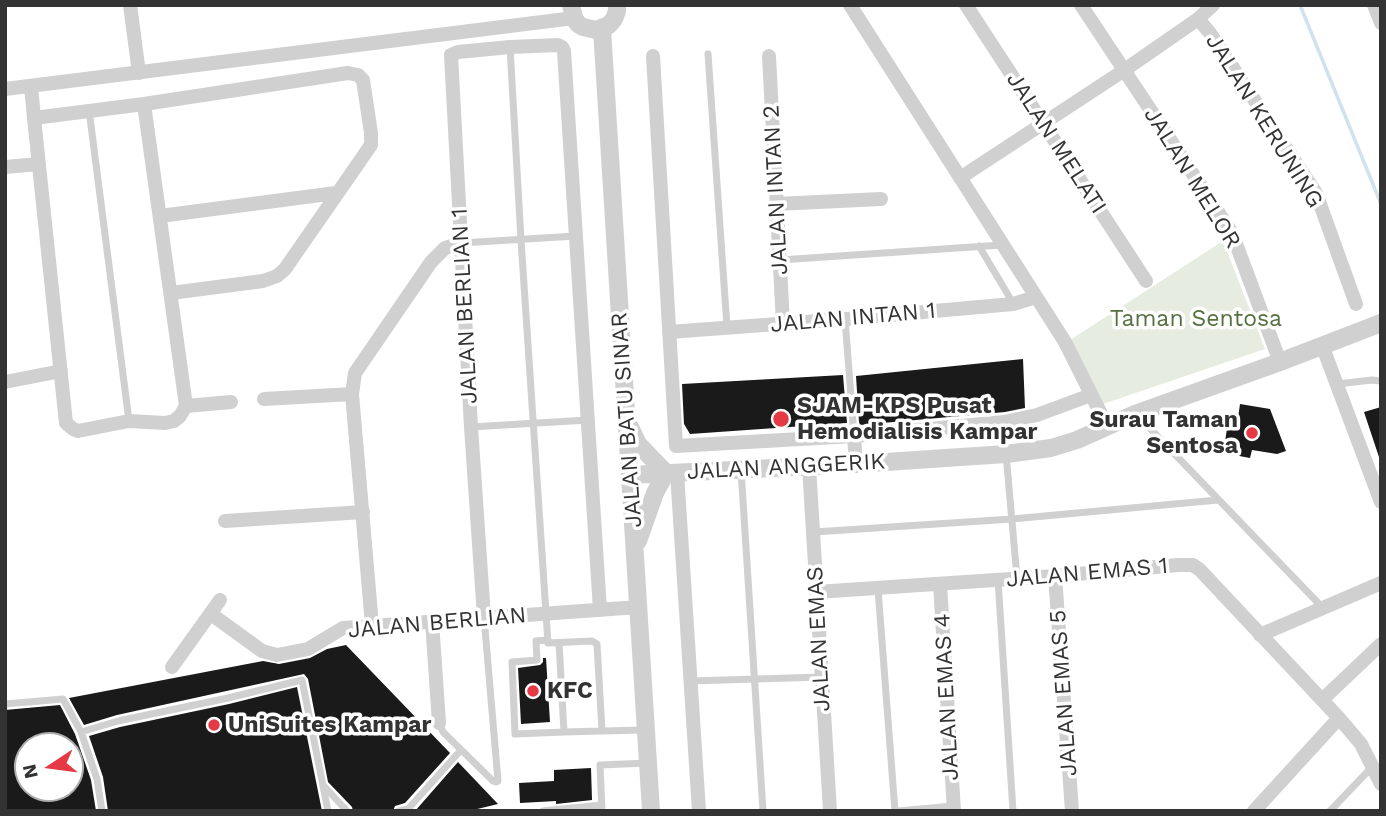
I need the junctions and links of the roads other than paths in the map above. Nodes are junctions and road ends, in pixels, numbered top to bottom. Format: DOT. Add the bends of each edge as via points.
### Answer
graph roads {
  1 [pos="130,5"];
  2 [pos="617,5"];
  3 [pos="850,5"];
  4 [pos="966,5"];
  5 [pos="1081,5"];
  6 [pos="1213,5"];
  7 [pos="1374,5"];
  8 [pos="572,12"];
  9 [pos="1198,19"];
  10 [pos="1381,23"];
  11 [pos="602,29"];
  12 [pos="510,47"];
  13 [pos="708,54"];
  14 [pos="653,56"];
  15 [pos="769,56"];
  16 [pos="1124,71"];
  17 [pos="139,73"];
  18 [pos="31,86"];
  19 [pos="5,89"];
  20 [pos="144,104"];
  21 [pos="89,110"];
  22 [pos="34,117"];
  23 [pos="1043,123"];
  24 [pos="39,164"];
  25 [pos="5,167"];
  26 [pos="960,178"];
  27 [pos="336,193"];
  28 [pos="881,199"];
  29 [pos="776,204"];
  30 [pos="160,216"];
  31 [pos="577,236"];
  32 [pos="521,240"];
  33 [pos="461,243"];
  34 [pos="1003,245"];
  35 [pos="979,246"];
  36 [pos="779,260"];
  37 [pos="1146,281"];
  38 [pos="171,293"];
  39 [pos="1036,297"];
  40 [pos="1013,304"];
  41 [pos="1356,304"];
  42 [pos="845,319"];
  43 [pos="1381,323"];
  44 [pos="783,324"];
  45 [pos="727,328"];
  46 [pos="669,332"];
  47 [pos="1322,345"];
  48 [pos="1280,362"];
  49 [pos="61,371"];
  50 [pos="5,382"];
  51 [pos="1381,382"];
  52 [pos="1337,384"];
  53 [pos="352,394"];
  54 [pos="1091,395"];
  55 [pos="264,399"];
  56 [pos="231,402"];
  57 [pos="186,406"];
  58 [pos="1135,414"];
  59 [pos="627,418"];
  60 [pos="589,420"];
  61 [pos="129,421"];
  62 [pos="534,423"];
  63 [pos="1107,426"];
  64 [pos="471,427"];
  65 [pos="854,436"];
  66 [pos="1006,454"];
  67 [pos="856,464"];
  68 [pos="809,466"];
  69 [pos="741,470"];
  70 [pos="672,473"];
  71 [pos="630,475"];
  72 [pos="1218,500"];
  73 [pos="1381,502"];
  74 [pos="363,512"];
  75 [pos="1012,519"];
  76 [pos="225,521"];
  77 [pos="813,532"];
  78 [pos="635,550"];
  79 [pos="1055,576"];
  80 [pos="1017,578"];
  81 [pos="998,580"];
  82 [pos="1381,583"];
  83 [pos="940,584"];
  84 [pos="878,589"];
  85 [pos="816,592"];
  86 [pos="220,600"];
  87 [pos="639,607"];
  88 [pos="1323,608"];
  89 [pos="600,610"];
  90 [pos="211,614"];
  91 [pos="545,614"];
  92 [pos="484,617"];
  93 [pos="432,621"];
  94 [pos="372,625"];
  95 [pos="1260,635"];
  96 [pos="548,640"];
  97 [pos="559,643"];
  98 [pos="1381,644"];
  99 [pos="172,667"];
  100 [pos="822,677"];
  101 [pos="754,679"];
  102 [pos="690,681"];
  103 [pos="1322,699"];
  104 [pos="5,704"];
  105 [pos="1339,718"];
  106 [pos="439,723"];
  107 [pos="646,730"];
  108 [pos="602,731"];
  109 [pos="81,732"];
  110 [pos="564,732"];
  111 [pos="84,741"];
  112 [pos="461,750"];
  113 [pos="648,763"];
  114 [pos="1373,766"];
  115 [pos="323,784"];
  116 [pos="1381,784"];
  117 [pos="602,808"];
  118 [pos="954,808"];
  119 [pos="102,811"];
  120 [pos="328,811"];
  121 [pos="347,811"];
  122 [pos="399,811"];
  123 [pos="542,811"];
  124 [pos="651,811"];
  125 [pos="699,811"];
  126 [pos="763,811"];
  127 [pos="830,811"];
  128 [pos="897,811"];
  129 [pos="1013,811"];
  130 [pos="1072,811"];
  131 [pos="1254,811"];
  132 [pos="1330,811"];
  1 -- 17 [label="street"];
  2 -- 11 [label="street" via="614,19"];
  3 -- 26 [label="street"];
  4 -- 23 [label="street, JALAN MELATI"];
  5 -- 16 [label="street, JALAN MELOR"];
  6 -- 9 [label="street"];
  7 -- 10 [label="street"];
  8 -- 11 [label="street" via="583,27"];
  8 -- 17 [label="street"];
  9 -- 16 [label="street"];
  9 -- 41 [label="street, JALAN KERUNING" via="1316,193"];
  11 -- 59 [label="street, JALAN BATU SINAR"];
  12 -- 31 [label="street" via="558,45 564,51"];
  12 -- 32 [label="lane"];
  12 -- 33 [label="street, JALAN BERLIAN 1" via="451,55"];
  13 -- 45 [label="lane"];
  14 -- 46 [label="street"];
  15 -- 29 [label="street, JALAN INTAN 2"];
  16 -- 23 [label="street"];
  16 -- 48 [label="street, JALAN MELOR" via="1232,233"];
  17 -- 18 [label="street"];
  18 -- 19 [label="street"];
  18 -- 22 [label="street"];
  20 -- 21 [label="street"];
  20 -- 27 [label="street" via="358,75 363,80 370,145"];
  20 -- 30 [label="street"];
  21 -- 22 [label="street"];
  21 -- 61 [label="lane"];
  22 -- 24 [label="street"];
  23 -- 26 [label="street"];
  23 -- 37 [label="street, JALAN MELATI"];
  24 -- 25 [label="street"];
  24 -- 49 [label="street"];
  26 -- 34 [label="street"];
  27 -- 30 [label="street"];
  27 -- 38 [label="street" via="277,276"];
  28 -- 29 [label="street"];
  29 -- 36 [label="street, JALAN INTAN 2"];
  30 -- 38 [label="street"];
  31 -- 32 [label="lane"];
  31 -- 60 [label="street"];
  32 -- 33 [label="lane"];
  32 -- 62 [label="lane"];
  33 -- 53 [label="street" via="445,248 431,262 355,373"];
  33 -- 64 [label="street, JALAN BERLIAN 1"];
  34 -- 35 [label="lane"];
  34 -- 39 [label="street"];
  35 -- 36 [label="lane"];
  35 -- 40 [label="lane"];
  36 -- 44 [label="street, JALAN INTAN 2"];
  38 -- 57 [label="street"];
  39 -- 40 [label="street, JALAN INTAN 1"];
  39 -- 54 [label="street"];
  40 -- 42 [label="street, JALAN INTAN 1"];
  42 -- 44 [label="street, JALAN INTAN 1"];
  42 -- 65 [label="lane"];
  43 -- 47 [label="street, JALAN ANGGERIK"];
  44 -- 45 [label="street, JALAN INTAN 1"];
  45 -- 46 [label="street, JALAN INTAN 1"];
  46 -- 65 [label="street" via="676,446"];
  47 -- 48 [label="street, JALAN ANGGERIK"];
  47 -- 52 [label="street"];
  48 -- 58 [label="street, JALAN ANGGERIK"];
  49 -- 50 [label="street"];
  49 -- 61 [label="street" via="66,423 73,429"];
  51 -- 52 [label="lane"];
  52 -- 73 [label="street"];
  53 -- 55 [label="street"];
  53 -- 74 [label="street"];
  54 -- 63 [label="street"];
  54 -- 65 [label="street" via="1004,422"];
  56 -- 57 [label="street"];
  57 -- 61 [label="street" via="174,421"];
  58 -- 63 [label="street, JALAN ANGGERIK"];
  58 -- 72 [label="lane"];
  59 -- 70 [label="street" via="638,444"];
  59 -- 71 [label="street, JALAN BATU SINAR"];
  60 -- 62 [label="lane"];
  60 -- 89 [label="street"];
  62 -- 64 [label="lane"];
  62 -- 91 [label="lane"];
  63 -- 66 [label="street, JALAN ANGGERIK" via="1077,440"];
  64 -- 92 [label="street, JALAN BERLIAN 1"];
  65 -- 67 [label="street"];
  66 -- 67 [label="street, JALAN ANGGERIK"];
  66 -- 75 [label="lane"];
  67 -- 68 [label="street, JALAN ANGGERIK"];
  68 -- 69 [label="street, JALAN ANGGERIK"];
  68 -- 77 [label="street, JALAN EMAS"];
  69 -- 70 [label="street, JALAN ANGGERIK"];
  69 -- 101 [label="lane"];
  70 -- 71 [label="street, JALAN ANGGERIK"];
  70 -- 78 [label="street" via="655,493"];
  70 -- 102 [label="street"];
  71 -- 78 [label="street, JALAN BATU SINAR"];
  72 -- 75 [label="lane"];
  72 -- 88 [label="lane"];
  74 -- 76 [label="street"];
  74 -- 94 [label="street"];
  75 -- 77 [label="lane"];
  75 -- 80 [label="lane"];
  77 -- 85 [label="street, JALAN EMAS"];
  78 -- 87 [label="street, JALAN BATU SINAR"];
  79 -- 80 [label="street, JALAN EMAS 1"];
  79 -- 95 [label="street, JALAN EMAS 1" via="1193,565"];
  79 -- 130 [label="street, JALAN EMAS 5"];
  80 -- 81 [label="street, JALAN EMAS 1"];
  81 -- 83 [label="street, JALAN EMAS 1"];
  81 -- 129 [label="lane"];
  82 -- 88 [label="street"];
  83 -- 84 [label="street, JALAN EMAS 1"];
  83 -- 118 [label="street, JALAN EMAS 4"];
  84 -- 85 [label="street, JALAN EMAS 1"];
  84 -- 128 [label="lane"];
  85 -- 100 [label="street, JALAN EMAS"];
  86 -- 90 [label="street"];
  87 -- 89 [label="street, JALAN BERLIAN"];
  87 -- 107 [label="street, JALAN BATU SINAR"];
  88 -- 95 [label="street"];
  89 -- 91 [label="street, JALAN BERLIAN"];
  90 -- 94 [label="street, JALAN BERLIAN" via="262,651 277,655 308,649 343,628"];
  90 -- 99 [label="street"];
  91 -- 92 [label="street, JALAN BERLIAN"];
  91 -- 96 [label="lane"];
  92 -- 93 [label="street, JALAN BERLIAN"];
  92 -- 112 [label="lane" via="498,781"];
  93 -- 94 [label="street, JALAN BERLIAN"];
  93 -- 106 [label="street"];
  95 -- 103 [label="street, JALAN EMAS 1"];
  96 -- 97 [label="lane"];
  96 -- 110 [label="lane" via="536,641 537,660 512,662 516,733"];
  97 -- 108 [label="lane" via="597,644"];
  97 -- 110 [label="lane"];
  98 -- 103 [label="street"];
  100 -- 101 [label="lane"];
  100 -- 127 [label="street, JALAN EMAS"];
  101 -- 102 [label="lane"];
  101 -- 126 [label="lane"];
  102 -- 125 [label="street"];
  103 -- 105 [label="street, JALAN EMAS 1"];
  104 -- 109 [label="lane" via="63,699"];
  105 -- 114 [label="street, JALAN EMAS 1"];
  105 -- 131 [label="street"];
  106 -- 112 [label="lane"];
  107 -- 108 [label="lane"];
  107 -- 113 [label="street, JALAN BATU SINAR"];
  108 -- 110 [label="lane"];
  109 -- 115 [label="lane" via="302,680"];
  111 -- 119 [label="lane"];
  112 -- 122 [label="lane" via="408,809"];
  113 -- 117 [label="lane" via="600,765"];
  113 -- 124 [label="street, JALAN BATU SINAR"];
  114 -- 116 [label="street, JALAN EMAS 1"];
  114 -- 132 [label="lane"];
  115 -- 120 [label="lane"];
  115 -- 121 [label="lane"];
  117 -- 123 [label="lane"];
  118 -- 128 [label="lane"];
}
